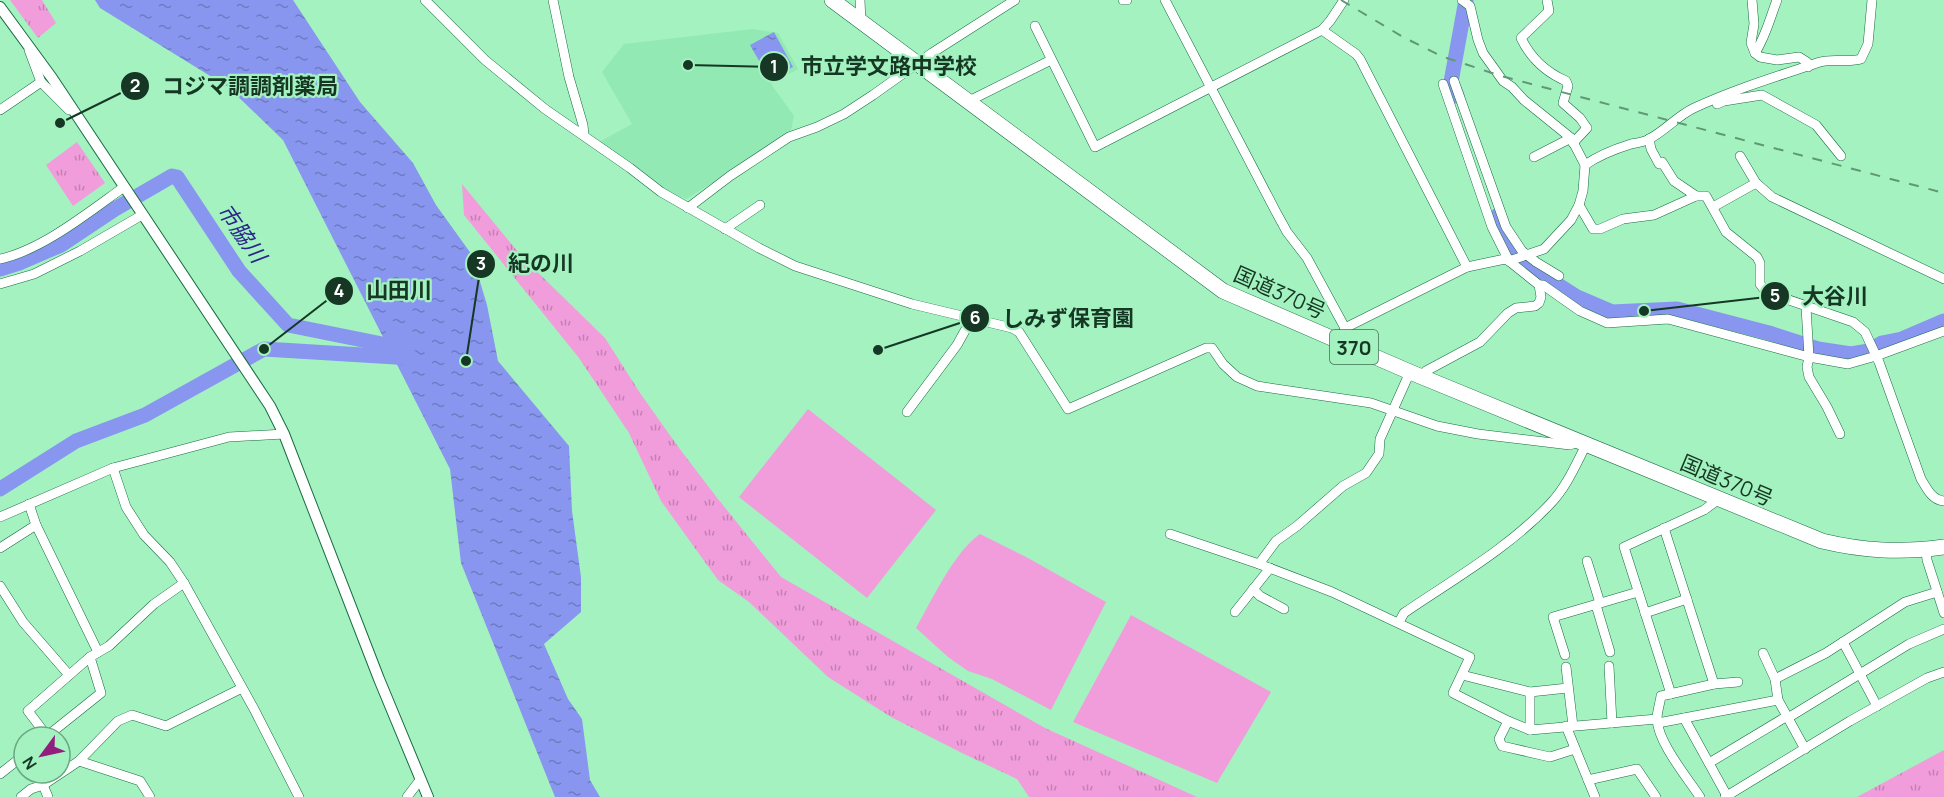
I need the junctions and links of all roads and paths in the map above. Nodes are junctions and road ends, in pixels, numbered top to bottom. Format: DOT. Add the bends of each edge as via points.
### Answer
graph roads {
  1 [pos="425,0"];
  2 [pos="553,0"];
  3 [pos="832,0"];
  4 [pos="860,0"];
  5 [pos="1015,0"];
  6 [pos="1165,0"];
  7 [pos="1344,0"];
  8 [pos="1462,0"];
  9 [pos="1547,0"];
  10 [pos="1752,0"];
  11 [pos="1777,0"];
  12 [pos="1872,0"];
  13 [pos="0,7"];
  14 [pos="861,22"];
  15 [pos="1035,26"];
  16 [pos="1767,26"];
  17 [pos="1754,28"];
  18 [pos="1322,30"];
  19 [pos="26,43"];
  20 [pos="1755,53"];
  21 [pos="1051,60"];
  22 [pos="917,64"];
  23 [pos="1809,67"];
  24 [pos="1454,81"];
  25 [pos="41,82"];
  26 [pos="1443,84"];
  27 [pos="1212,88"];
  28 [pos="967,102"];
  29 [pos="0,110"];
  30 [pos="1678,117"];
  31 [pos="78,118"];
  32 [pos="584,135"];
  33 [pos="1649,139"];
  34 [pos="1572,140"];
  35 [pos="1740,156"];
  36 [pos="1841,156"];
  37 [pos="1534,157"];
  38 [pos="1585,165"];
  39 [pos="1756,183"];
  40 [pos="124,187"];
  41 [pos="1696,196"];
  42 [pos="760,205"];
  43 [pos="1579,205"];
  44 [pos="1713,207"];
  45 [pos="688,208"];
  46 [pos="142,215"];
  47 [pos="725,229"];
  48 [pos="1518,257"];
  49 [pos="0,259"];
  50 [pos="1467,267"];
  51 [pos="1559,276"];
  52 [pos="1944,279"];
  53 [pos="0,284"];
  54 [pos="1539,285"];
  55 [pos="1806,307"];
  56 [pos="972,318"];
  57 [pos="1944,331"];
  58 [pos="1343,335"];
  59 [pos="1875,352"];
  60 [pos="1809,357"];
  61 [pos="1416,375"];
  62 [pos="1393,411"];
  63 [pos="907,412"];
  64 [pos="285,434"];
  65 [pos="1840,434"];
  66 [pos="1583,442"];
  67 [pos="113,468"];
  68 [pos="1719,499"];
  69 [pos="1944,501"];
  70 [pos="28,504"];
  71 [pos="0,517"];
  72 [pos="36,525"];
  73 [pos="1664,528"];
  74 [pos="1170,534"];
  75 [pos="1944,547"];
  76 [pos="0,548"];
  77 [pos="1926,550"];
  78 [pos="1587,561"];
  79 [pos="1259,564"];
  80 [pos="1270,568"];
  81 [pos="1603,574"];
  82 [pos="1592,578"];
  83 [pos="184,584"];
  84 [pos="0,588"];
  85 [pos="1253,589"];
  86 [pos="1638,592"];
  87 [pos="1937,592"];
  88 [pos="1687,599"];
  89 [pos="1598,604"];
  90 [pos="1284,609"];
  91 [pos="1235,612"];
  92 [pos="1645,613"];
  93 [pos="1944,613"];
  94 [pos="1399,622"];
  95 [pos="1944,629"];
  96 [pos="1843,642"];
  97 [pos="1610,652"];
  98 [pos="1763,653"];
  99 [pos="94,654"];
  100 [pos="1565,656"];
  101 [pos="1608,666"];
  102 [pos="1566,667"];
  103 [pos="1944,672"];
  104 [pos="1860,674"];
  105 [pos="69,675"];
  106 [pos="1462,675"];
  107 [pos="1774,679"];
  108 [pos="1738,682"];
  109 [pos="1714,684"];
  110 [pos="242,688"];
  111 [pos="1568,688"];
  112 [pos="1530,692"];
  113 [pos="1671,694"];
  114 [pos="1778,700"];
  115 [pos="1877,706"];
  116 [pos="1787,717"];
  117 [pos="1684,718"];
  118 [pos="1508,721"];
  119 [pos="1657,721"];
  120 [pos="1612,723"];
  121 [pos="38,725"];
  122 [pos="62,725"];
  123 [pos="1569,726"];
  124 [pos="1530,730"];
  125 [pos="1575,749"];
  126 [pos="1805,749"];
  127 [pos="79,761"];
  128 [pos="1709,763"];
  129 [pos="12,764"];
  130 [pos="72,766"];
  131 [pos="0,774"];
  132 [pos="420,780"];
  133 [pos="1588,780"];
  134 [pos="43,785"];
  135 [pos="1726,796"];
  136 [pos="21,797"];
  137 [pos="48,797"];
  138 [pos="150,797"];
  139 [pos="299,797"];
  140 [pos="407,797"];
  141 [pos="428,797"];
  142 [pos="1595,797"];
  143 [pos="1656,797"];
  144 [pos="1700,797"];
  1 -- 32 [label="street" via="485,60"];
  2 -- 32 [label="street"];
  3 -- 14 [label="highway, 国道370号 / 370"];
  4 -- 14 [label="street"];
  5 -- 22 [label="street"];
  6 -- 27 [label="street"];
  7 -- 18 [label="street"];
  8 -- 34 [label="street" via="1470,6 1478,40 1503,81"];
  9 -- 34 [label="street" via="1549,11 1521,38 1540,65 1566,81 1563,103 1587,128"];
  10 -- 17 [label="street"];
  11 -- 16 [label="street"];
  12 -- 23 [label="street" via="1868,44 1861,59 1821,62"];
  13 -- 19 [label="street"];
  14 -- 22 [label="highway, 国道370号 / 370"];
  15 -- 21 [label="street"];
  16 -- 17 [label="street"];
  16 -- 20 [label="street"];
  17 -- 20 [label="street" via="1751,43"];
  18 -- 27 [label="street"];
  18 -- 50 [label="street" via="1360,59"];
  19 -- 25 [label="street"];
  19 -- 31 [label="street"];
  20 -- 23 [label="street" via="1777,60 1799,57"];
  21 -- 27 [label="street" via="1095,147"];
  21 -- 28 [label="street"];
  22 -- 28 [label="highway, 国道370号 / 370"];
  22 -- 45 [label="street" via="843,114 789,137"];
  23 -- 30 [label="street" via="1765,79"];
  24 -- 48 [label="street"];
  25 -- 29 [label="street"];
  25 -- 31 [label="street"];
  26 -- 48 [label="street" via="1492,227"];
  27 -- 58 [label="street" via="1275,212 1307,258"];
  28 -- 58 [label="highway, 国道370号 / 370" via="1223,291"];
  30 -- 33 [label="street"];
  30 -- 36 [label="street" via="1724,101 1762,95 1816,125"];
  31 -- 40 [label="street"];
  32 -- 45 [label="street"];
  33 -- 38 [label="street" via="1599,156"];
  33 -- 41 [label="street" via="1659,164 1662,162 1674,181"];
  34 -- 37 [label="street"];
  34 -- 38 [label="street"];
  35 -- 39 [label="street"];
  38 -- 43 [label="street"];
  39 -- 44 [label="street"];
  39 -- 52 [label="street" via="1772,197"];
  40 -- 46 [label="street"];
  40 -- 49 [label="street" via="64,230"];
  41 -- 43 [label="street" via="1654,215 1623,219 1600,229 1593,229"];
  41 -- 44 [label="street" via="1706,196"];
  42 -- 47 [label="street"];
  43 -- 48 [label="street" via="1544,249"];
  44 -- 55 [label="street" via="1726,232 1757,256 1760,284 1766,292"];
  45 -- 47 [label="street"];
  46 -- 53 [label="street" via="49,267"];
  46 -- 64 [label="street"];
  47 -- 56 [label="street" via="795,266 912,304"];
  48 -- 50 [label="street"];
  48 -- 51 [label="street"];
  48 -- 54 [label="street"];
  50 -- 58 [label="street"];
  54 -- 60 [label="street" via="1607,323 1668,319"];
  54 -- 61 [label="street" via="1541,297 1535,306 1516,308 1480,342"];
  55 -- 59 [label="street" via="1852,322 1865,332"];
  55 -- 60 [label="street"];
  56 -- 62 [label="street" via="1018,332 1068,409 1212,348 1223,364 1247,382 1371,403"];
  56 -- 63 [label="street" via="957,345"];
  57 -- 59 [label="street"];
  58 -- 61 [label="highway, 国道370号 / 370"];
  59 -- 60 [label="street" via="1848,364"];
  59 -- 69 [label="street" via="1921,479 1932,496"];
  60 -- 65 [label="street" via="1809,377"];
  61 -- 62 [label="street"];
  61 -- 66 [label="highway, 国道370号 / 370"];
  62 -- 66 [label="street" via="1478,434 1570,445"];
  62 -- 79 [label="street" via="1380,439 1379,454 1365,473 1343,486 1276,541"];
  64 -- 67 [label="street" via="229,437"];
  64 -- 132 [label="street"];
  66 -- 68 [label="highway, 国道370号 / 370"];
  66 -- 94 [label="street" via="1567,482 1552,502 1503,545 1404,613"];
  67 -- 70 [label="street"];
  67 -- 83 [label="street" via="126,507"];
  68 -- 73 [label="street"];
  68 -- 77 [label="highway, 国道370号 / 370" via="1822,541 1856,549"];
  70 -- 71 [label="street"];
  70 -- 72 [label="street"];
  72 -- 76 [label="street"];
  72 -- 99 [label="street"];
  73 -- 86 [label="street" via="1624,547"];
  73 -- 88 [label="street"];
  74 -- 79 [label="street"];
  75 -- 77 [label="highway, 国道370号 / 370"];
  77 -- 87 [label="street"];
  78 -- 82 [label="street"];
  79 -- 80 [label="street"];
  80 -- 85 [label="street"];
  80 -- 94 [label="street"];
  81 -- 82 [label="street"];
  82 -- 89 [label="street"];
  83 -- 99 [label="street"];
  83 -- 110 [label="street"];
  84 -- 105 [label="street" via="23,622"];
  85 -- 90 [label="street"];
  85 -- 91 [label="street"];
  86 -- 89 [label="street"];
  86 -- 92 [label="street"];
  87 -- 93 [label="street"];
  87 -- 96 [label="street" via="1905,602"];
  88 -- 92 [label="street"];
  88 -- 109 [label="street"];
  89 -- 97 [label="street"];
  89 -- 100 [label="street" via="1553,617"];
  92 -- 113 [label="street"];
  94 -- 106 [label="street" via="1470,657"];
  95 -- 104 [label="street" via="1909,644"];
  96 -- 104 [label="street"];
  96 -- 107 [label="street"];
  98 -- 107 [label="street"];
  99 -- 105 [label="street"];
  99 -- 122 [label="street" via="101,693"];
  101 -- 120 [label="street"];
  102 -- 111 [label="street"];
  103 -- 115 [label="street"];
  104 -- 115 [label="street"];
  104 -- 116 [label="street"];
  105 -- 121 [label="street" via="28,711"];
  106 -- 112 [label="street"];
  106 -- 118 [label="street" via="1453,693"];
  107 -- 114 [label="street"];
  108 -- 109 [label="street"];
  109 -- 113 [label="street"];
  110 -- 127 [label="street" via="166,726 132,716 118,721"];
  110 -- 139 [label="street"];
  111 -- 112 [label="street"];
  111 -- 123 [label="street"];
  112 -- 124 [label="street"];
  113 -- 119 [label="street" via="1661,696"];
  114 -- 116 [label="street"];
  114 -- 117 [label="street"];
  115 -- 126 [label="street"];
  116 -- 126 [label="street"];
  116 -- 128 [label="street"];
  117 -- 119 [label="street"];
  117 -- 128 [label="street"];
  118 -- 124 [label="street"];
  118 -- 125 [label="street" via="1498,739 1502,746 1550,757"];
  119 -- 120 [label="street"];
  119 -- 144 [label="street" via="1664,742"];
  120 -- 123 [label="street"];
  123 -- 124 [label="street"];
  123 -- 125 [label="street"];
  125 -- 133 [label="street"];
  126 -- 135 [label="street"];
  127 -- 130 [label="street"];
  127 -- 138 [label="street" via="140,780"];
  128 -- 135 [label="street"];
  129 -- 131 [label="street"];
  132 -- 140 [label="street"];
  132 -- 141 [label="street"];
  133 -- 142 [label="street"];
  133 -- 143 [label="street" via="1637,769"];
  134 -- 136 [label="street"];
  134 -- 137 [label="street"];
}
